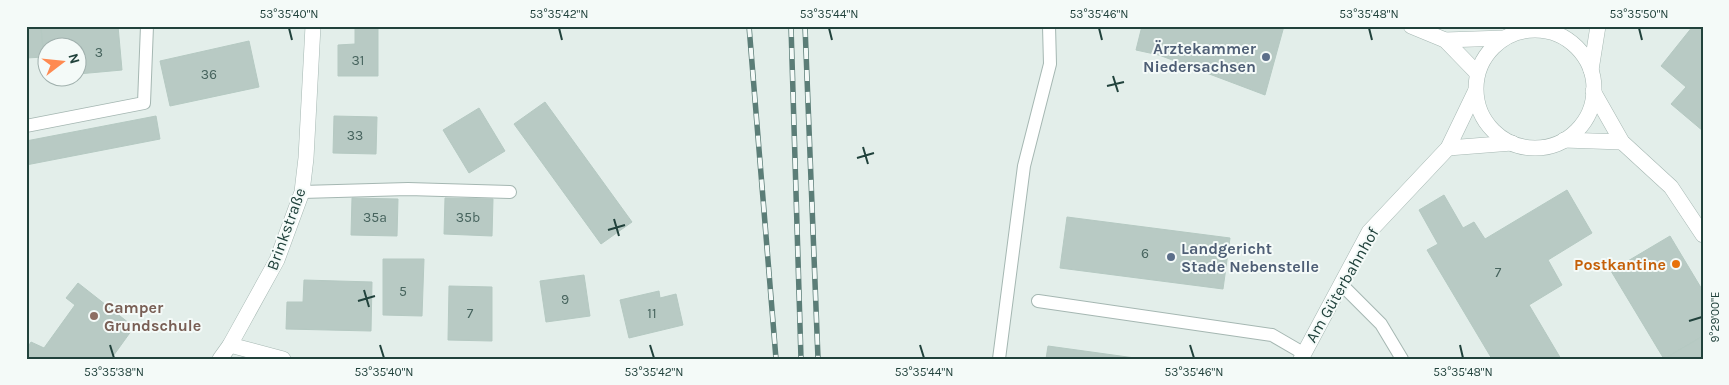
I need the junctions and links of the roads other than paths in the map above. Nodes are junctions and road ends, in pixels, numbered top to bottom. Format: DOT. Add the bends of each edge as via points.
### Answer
graph roads {
  1 [pos="148,26"];
  2 [pos="313,26"];
  3 [pos="1049,26"];
  4 [pos="1411,26"];
  5 [pos="1598,26"];
  6 [pos="1564,30"];
  7 [pos="1504,38"];
  8 [pos="1445,40"];
  9 [pos="1591,70"];
  10 [pos="1477,73"];
  11 [pos="1593,90"];
  12 [pos="1476,92"];
  13 [pos="26,126"];
  14 [pos="1564,140"];
  15 [pos="1622,142"];
  16 [pos="1512,143"];
  17 [pos="1448,148"];
  18 [pos="302,192"];
  19 [pos="510,192"];
  20 [pos="1703,235"];
  21 [pos="1341,284"];
  22 [pos="1038,301"];
  23 [pos="230,345"];
  24 [pos="1302,356"];
  25 [pos="220,359"];
  26 [pos="283,359"];
  27 [pos="999,359"];
  28 [pos="1402,359"];
  1 -- 13 [label="lane" via="144,103"];
  2 -- 18 [label="street, Brinkstraße"];
  3 -- 27 [label="lane" via="1050,64 1024,166"];
  4 -- 8 [label="street"];
  5 -- 9 [label="street"];
  6 -- 7 [label="street" via="1521,31"];
  6 -- 9 [label="street" via="1584,55"];
  7 -- 8 [label="street"];
  7 -- 10 [label="street" via="1485,56"];
  8 -- 10 [label="street"];
  9 -- 11 [label="street"];
  10 -- 12 [label="street"];
  11 -- 14 [label="street" via="1588,116"];
  11 -- 15 [label="street"];
  12 -- 16 [label="street" via="1484,120 1494,132"];
  12 -- 17 [label="street, Am Güterbahnhof"];
  14 -- 15 [label="street"];
  14 -- 16 [label="street" via="1535,148"];
  15 -- 20 [label="street" via="1671,187"];
  16 -- 17 [label="street"];
  17 -- 21 [label="street, Am Güterbahnhof" via="1369,232"];
  18 -- 19 [label="lane" via="408,189"];
  18 -- 23 [label="street, Brinkstraße" via="277,260"];
  21 -- 24 [label="street, Am Güterbahnhof"];
  21 -- 28 [label="lane" via="1381,324"];
  22 -- 24 [label="lane" via="1272,335"];
  23 -- 25 [label="street, Brinkstraße"];
  23 -- 26 [label="street"];
}
